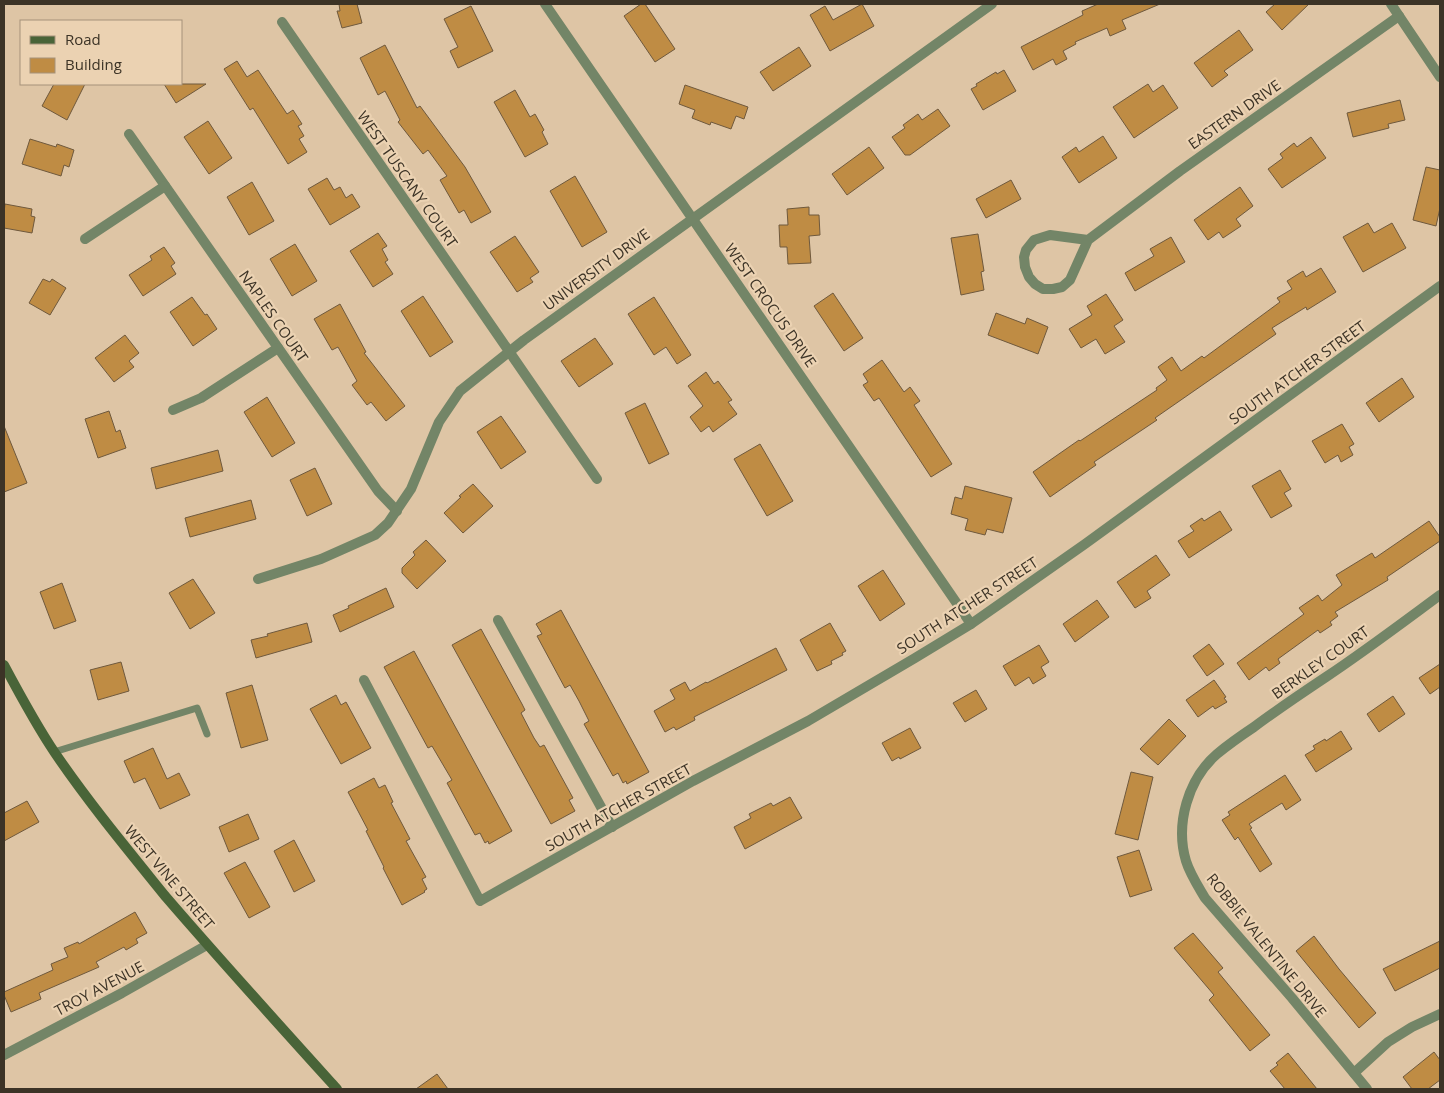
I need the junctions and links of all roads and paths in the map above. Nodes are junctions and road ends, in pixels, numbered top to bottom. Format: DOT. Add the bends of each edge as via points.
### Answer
graph roads {
  1 [pos="545,4"];
  2 [pos="992,4"];
  3 [pos="1391,4"];
  4 [pos="1399,16"];
  5 [pos="282,22"];
  6 [pos="1440,77"];
  7 [pos="129,134"];
  8 [pos="165,186"];
  9 [pos="692,218"];
  10 [pos="85,239"];
  11 [pos="1088,240"];
  12 [pos="1440,286"];
  13 [pos="278,348"];
  14 [pos="509,353"];
  15 [pos="173,410"];
  16 [pos="597,480"];
  17 [pos="397,511"];
  18 [pos="258,579"];
  19 [pos="1440,595"];
  20 [pos="498,620"];
  21 [pos="971,624"];
  22 [pos="4,665"];
  23 [pos="364,680"];
  24 [pos="207,734"];
  25 [pos="54,752"];
  26 [pos="1217,754"];
  27 [pos="612,827"];
  28 [pos="207,945"];
  29 [pos="1440,1014"];
  30 [pos="4,1055"];
  31 [pos="1354,1073"];
  32 [pos="338,1089"];
  33 [pos="1366,1089"];
  1 -- 9 [label="street, WEST CROCUS DRIVE"];
  2 -- 9 [label="street, UNIVERSITY DRIVE"];
  3 -- 4 [label="street"];
  4 -- 6 [label="street"];
  4 -- 11 [label="street, EASTERN DRIVE"];
  5 -- 14 [label="street, WEST TUSCANY COURT"];
  7 -- 8 [label="street, NAPLES COURT"];
  8 -- 10 [label="street"];
  8 -- 13 [label="street, NAPLES COURT"];
  9 -- 14 [label="street, UNIVERSITY DRIVE"];
  9 -- 21 [label="street, WEST CROCUS DRIVE"];
  11 -- 11 [label="street, EASTERN DRIVE" via="1050,235 1034,240 1024,257 1028,276 1043,289 1062,287 1070,280"];
  12 -- 21 [label="street, SOUTH ATCHER STREET"];
  13 -- 15 [label="street" via="201,398"];
  13 -- 17 [label="street, NAPLES COURT" via="378,491"];
  14 -- 16 [label="street, WEST TUSCANY COURT"];
  14 -- 17 [label="street, UNIVERSITY DRIVE" via="460,391 439,422 411,489"];
  17 -- 18 [label="street, UNIVERSITY DRIVE" via="375,535 321,559"];
  19 -- 26 [label="street, BERKLEY COURT"];
  20 -- 27 [label="street"];
  21 -- 27 [label="street, SOUTH ATCHER STREET" via="808,721"];
  22 -- 25 [label="main road, WEST VINE STREET"];
  23 -- 27 [label="street, SOUTH ATCHER STREET" via="480,901"];
  24 -- 25 [label="lane" via="197,708"];
  25 -- 28 [label="main road, WEST VINE STREET" via="130,853"];
  26 -- 31 [label="street, ROBBIE VALENTINE DRIVE" via="1191,791 1185,807 1182,842 1194,880 1205,898"];
  28 -- 30 [label="street, TROY AVENUE"];
  28 -- 32 [label="main road, WEST VINE STREET"];
  29 -- 31 [label="street" via="1388,1042"];
  31 -- 33 [label="street, ROBBIE VALENTINE DRIVE"];
}
